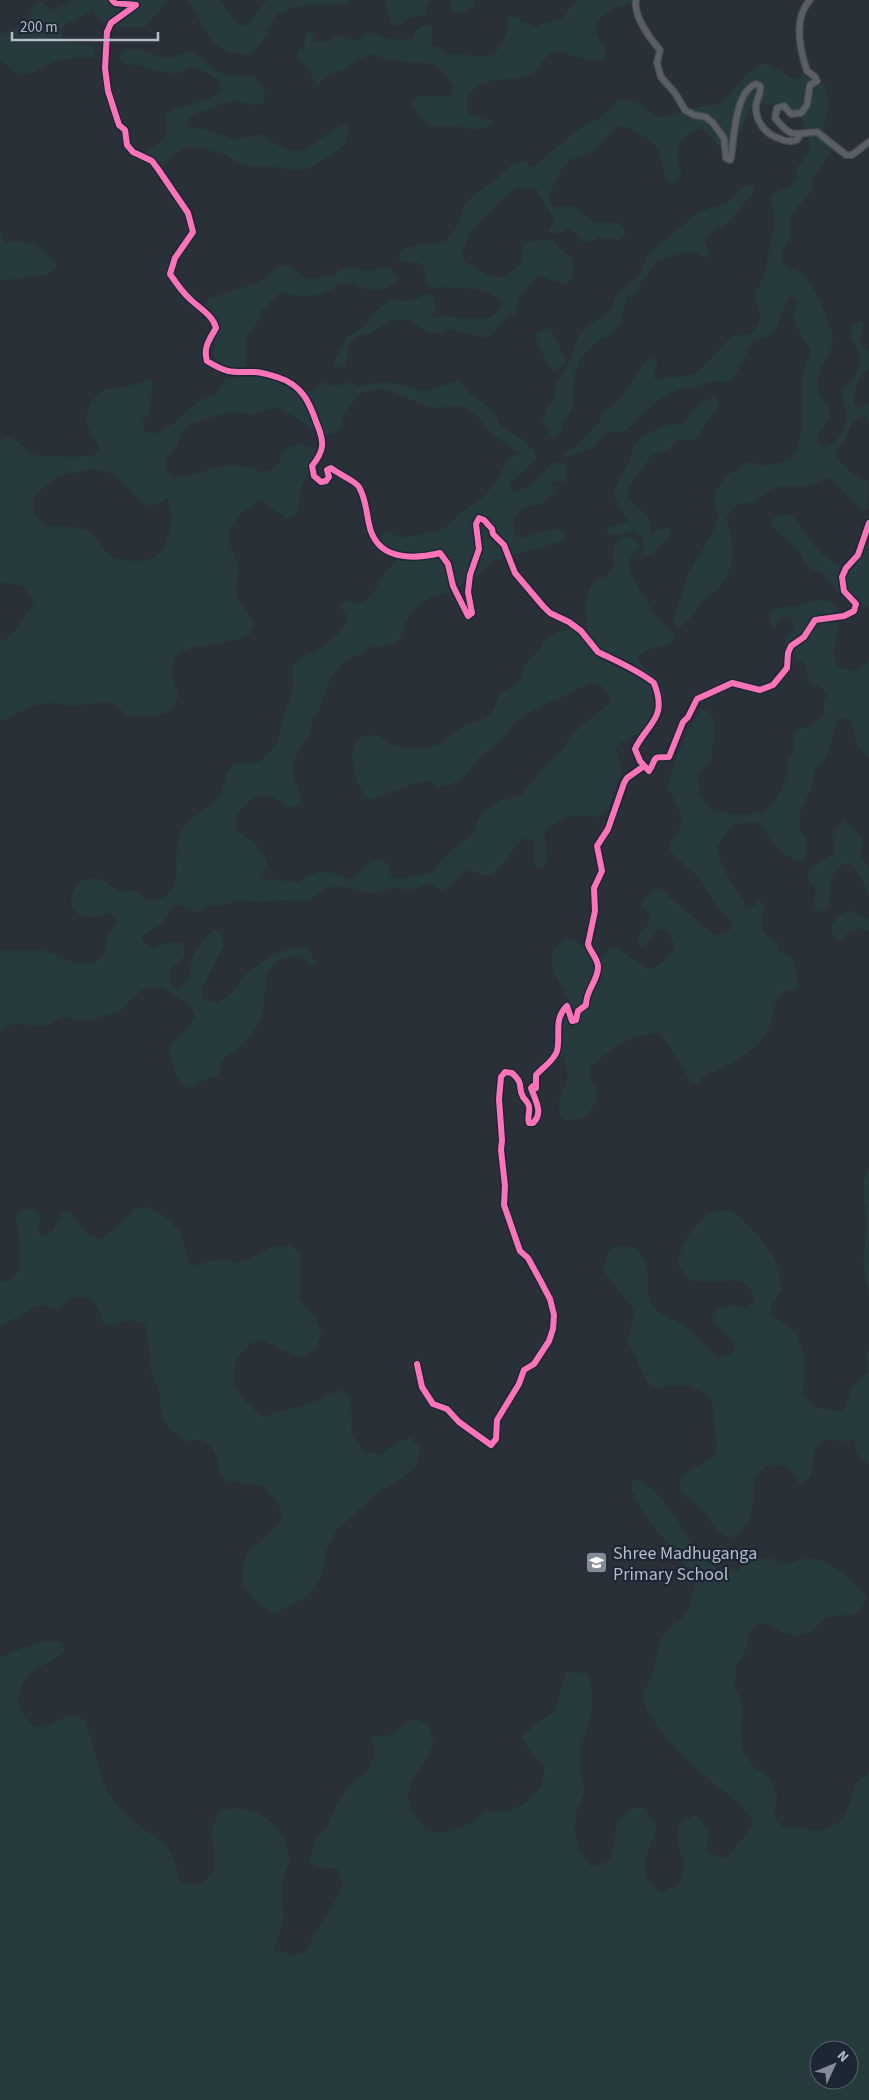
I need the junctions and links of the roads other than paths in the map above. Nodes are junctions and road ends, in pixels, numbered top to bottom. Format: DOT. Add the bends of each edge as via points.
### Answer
graph roads {
  1 [pos="112,0"];
  2 [pos="636,0"];
  3 [pos="810,0"];
  4 [pos="797,135"];
  5 [pos="869,142"];
  6 [pos="869,523"];
  7 [pos="644,766"];
  8 [pos="417,1364"];
  1 -- 7 [label="street" via="136,5 111,23 107,32 105,68 108,91 132,152 152,162 188,213 193,232 175,258 170,274 215,323 216,328 205,346 207,361 232,373 256,372 287,380 298,390 310,403 323,447 312,466 317,480 326,481 329,477 327,470 331,468 341,477 354,481 367,505 368,522 378,546 402,556 440,553 448,564 453,586 468,616 472,614 468,592 470,575 479,549 476,524 479,518 484,520 504,545 515,572 550,613 576,626 598,652 654,683 658,696 656,720 635,748"];
  2 -- 4 [label="street" via="635,9 647,36 660,50 657,63 661,78 686,110 706,116 713,123 725,140 726,158 731,158 745,92 756,84 761,90 756,107 763,128 786,141 797,140"];
  3 -- 4 [label="street" via="804,6 800,22 800,48 807,71 817,81 810,86 807,105 801,113 791,114 784,106 775,112 778,122"];
  4 -- 5 [label="street" via="817,132 846,155 852,155"];
  6 -- 7 [label="street" via="858,555 842,577 844,591 856,604 854,611 844,616 815,620 804,637 791,646 786,668 773,685 760,690 732,683 701,696 683,722 669,757 654,758 649,771"];
  7 -- 8 [label="street" via="624,783 608,828 597,846 602,871 594,888 594,919 588,944 598,964 596,977 588,990 586,1005 578,1012 576,1020 572,1021 567,1006 564,1009 558,1024 557,1051 536,1075 536,1088 531,1088 539,1113 532,1123 529,1123 529,1107 518,1079 506,1072 500,1077 504,1205 520,1251 528,1258 550,1299 554,1315 549,1341 534,1364 524,1370 497,1420 496,1439 491,1446 447,1409 433,1404 422,1387"];
}
